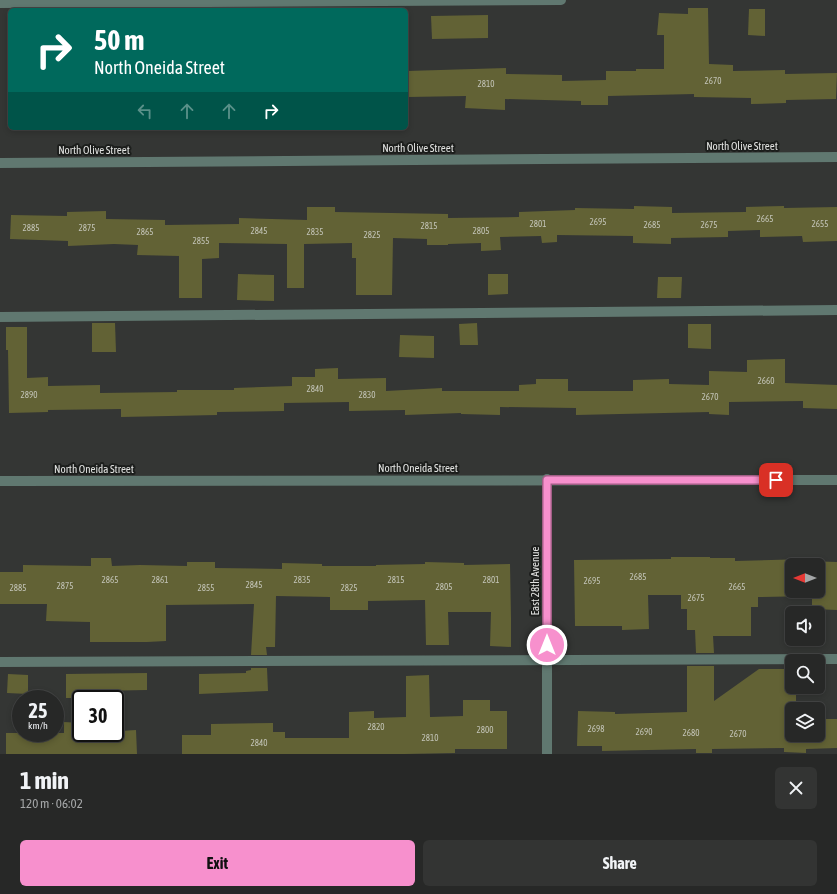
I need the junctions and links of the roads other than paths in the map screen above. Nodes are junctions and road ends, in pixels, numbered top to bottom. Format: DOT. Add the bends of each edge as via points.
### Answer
graph roads {
  1 [pos="561,0"];
  2 [pos="0,3"];
  3 [pos="837,157"];
  4 [pos="0,163"];
  5 [pos="837,310"];
  6 [pos="0,317"];
  7 [pos="547,480"];
  8 [pos="837,480"];
  9 [pos="0,481"];
  10 [pos="837,659"];
  11 [pos="547,660"];
  12 [pos="0,662"];
  13 [pos="548,754"];
  1 -- 2 [label="street"];
  3 -- 4 [label="street, North Olive Street"];
  5 -- 6 [label="street"];
  7 -- 8 [label="street, North Oneida Street"];
  7 -- 9 [label="street, North Oneida Street"];
  7 -- 11 [label="street, East 28th Avenue"];
  10 -- 11 [label="street"];
  11 -- 12 [label="street"];
  11 -- 13 [label="street, East 28th Avenue"];
}
